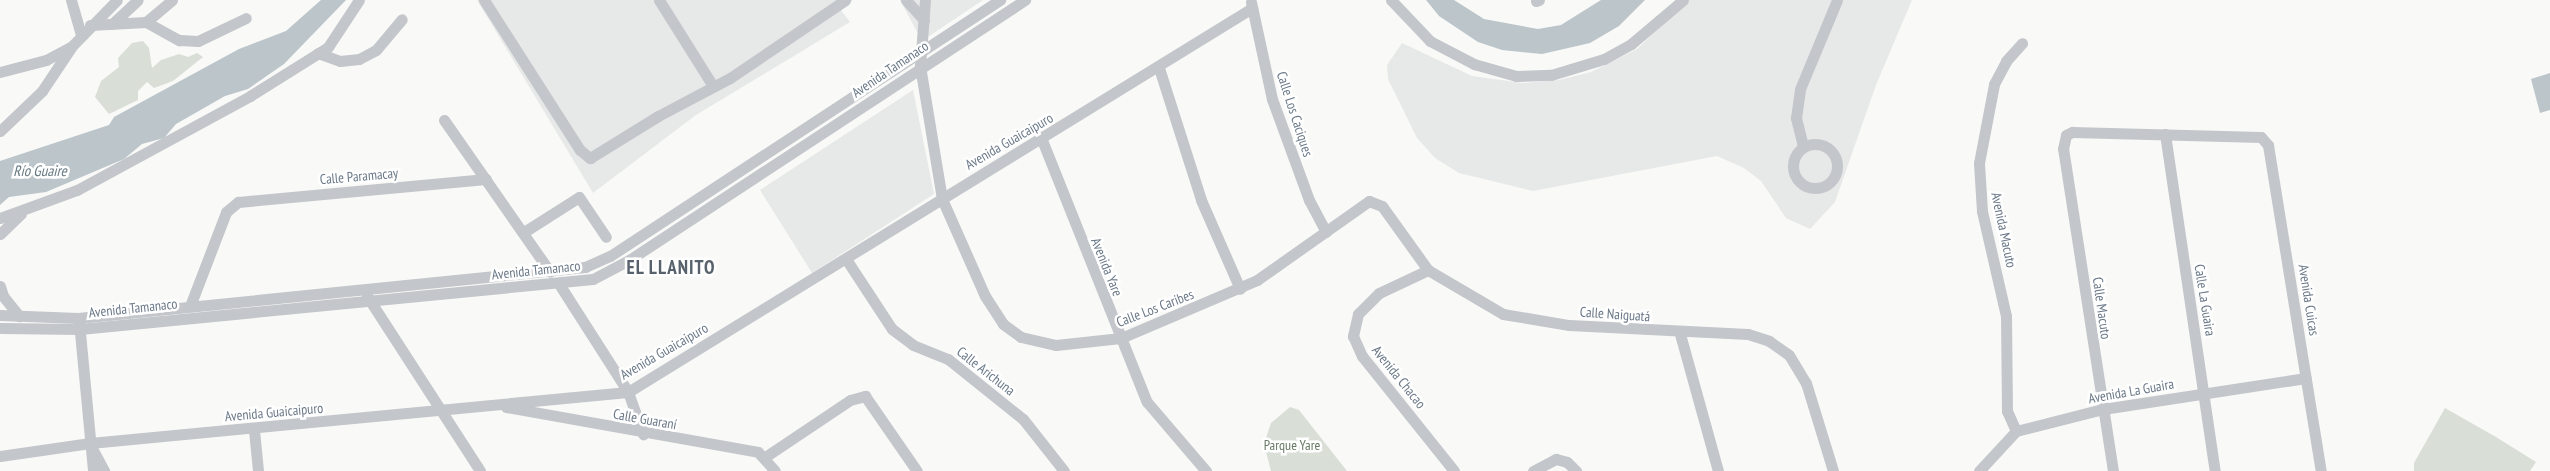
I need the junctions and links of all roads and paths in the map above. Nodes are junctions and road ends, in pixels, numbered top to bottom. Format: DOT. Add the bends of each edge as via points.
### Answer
graph roads {
  1 [pos="71,0"];
  2 [pos="117,0"];
  3 [pos="138,0"];
  4 [pos="172,0"];
  5 [pos="359,0"];
  6 [pos="484,0"];
  7 [pos="659,0"];
  8 [pos="844,0"];
  9 [pos="906,0"];
  10 [pos="925,0"];
  11 [pos="1000,0"];
  12 [pos="1025,0"];
  13 [pos="1391,0"];
  14 [pos="1683,0"];
  15 [pos="1837,0"];
  16 [pos="1252,4"];
  17 [pos="246,18"];
  18 [pos="402,20"];
  19 [pos="924,20"];
  20 [pos="146,22"];
  21 [pos="112,24"];
  22 [pos="90,25"];
  23 [pos="81,36"];
  24 [pos="2022,44"];
  25 [pos="72,46"];
  26 [pos="922,51"];
  27 [pos="318,54"];
  28 [pos="920,66"];
  29 [pos="1159,68"];
  30 [pos="0,72"];
  31 [pos="713,86"];
  32 [pos="444,120"];
  33 [pos="0,130"];
  34 [pos="2165,134"];
  35 [pos="1042,140"];
  36 [pos="1803,146"];
  37 [pos="486,179"];
  38 [pos="942,199"];
  39 [pos="1357,207"];
  40 [pos="22,213"];
  41 [pos="0,218"];
  42 [pos="524,232"];
  43 [pos="1326,232"];
  44 [pos="0,234"];
  45 [pos="606,238"];
  46 [pos="846,259"];
  47 [pos="1428,270"];
  48 [pos="550,272"];
  49 [pos="559,284"];
  50 [pos="0,286"];
  51 [pos="1240,289"];
  52 [pos="367,295"];
  53 [pos="190,306"];
  54 [pos="0,316"];
  55 [pos="19,316"];
  56 [pos="79,323"];
  57 [pos="0,328"];
  58 [pos="1680,334"];
  59 [pos="1121,338"];
  60 [pos="2306,378"];
  61 [pos="628,392"];
  62 [pos="2204,394"];
  63 [pos="502,406"];
  64 [pos="2103,410"];
  65 [pos="439,411"];
  66 [pos="254,430"];
  67 [pos="2016,431"];
  68 [pos="643,434"];
  69 [pos="90,444"];
  70 [pos="0,456"];
  71 [pos="765,457"];
  72 [pos="93,471"];
  73 [pos="104,471"];
  74 [pos="258,471"];
  75 [pos="480,471"];
  76 [pos="775,471"];
  77 [pos="917,471"];
  78 [pos="1064,471"];
  79 [pos="1206,471"];
  80 [pos="1454,471"];
  81 [pos="1533,471"];
  82 [pos="1576,471"];
  83 [pos="1718,471"];
  84 [pos="1833,471"];
  85 [pos="1979,471"];
  86 [pos="2112,471"];
  87 [pos="2215,471"];
  88 [pos="2321,471"];
  1 -- 23 [label="street"];
  2 -- 22 [label="street"];
  3 -- 21 [label="street"];
  4 -- 20 [label="street"];
  5 -- 27 [label="street" via="344,28"];
  6 -- 31 [label="street" via="580,150 590,158"];
  7 -- 31 [label="street"];
  8 -- 31 [label="street"];
  9 -- 19 [label="street"];
  10 -- 19 [label="street, Calle Los Caribes"];
  11 -- 26 [label="street, Avenida Tamanaco"];
  12 -- 28 [label="street, Avenida Tamanaco"];
  13 -- 14 [label="street" via="1430,41 1474,64 1516,76 1551,75 1604,59 1631,44"];
  15 -- 36 [label="street" via="1800,89 1796,118"];
  16 -- 29 [label="street, Avenida Guaicaipuro"];
  16 -- 43 [label="street, Calle Los Caciques" via="1272,99 1306,192"];
  17 -- 20 [label="street" via="198,41 179,40"];
  18 -- 27 [label="street" via="376,50 359,59 340,61"];
  19 -- 26 [label="street, Calle Los Caribes"];
  20 -- 21 [label="street"];
  21 -- 22 [label="street"];
  22 -- 23 [label="street"];
  23 -- 25 [label="street"];
  24 -- 67 [label="street, Avenida Macuto" via="2006,61 1994,84 1979,164 1982,211 2006,316 2007,411"];
  25 -- 30 [label="street" via="46,60"];
  25 -- 33 [label="street" via="42,91"];
  26 -- 28 [label="street, Calle Los Caribes"];
  26 -- 48 [label="street, Avenida Tamanaco" via="610,256 585,268"];
  27 -- 40 [label="street" via="250,96 110,173"];
  28 -- 38 [label="street, Calle Los Caribes"];
  28 -- 49 [label="street, Avenida Tamanaco" via="612,270 593,279"];
  29 -- 35 [label="street, Avenida Guaicaipuro"];
  29 -- 51 [label="street" via="1201,200"];
  32 -- 37 [label="street"];
  34 -- 60 [label="street, Avenida Cuicas" via="2260,137 2271,156"];
  34 -- 62 [label="street, Calle La Guaira"];
  34 -- 64 [label="street, Calle Macuto" via="2072,132 2066,135 2063,149"];
  35 -- 38 [label="street, Avenida Guaicaipuro"];
  35 -- 59 [label="street, Avenida Yare"];
  36 -- 36 [label="street" via="1794,157 1793,172 1801,184 1814,189 1828,186 1837,174 1838,160 1830,148 1817,143"];
  37 -- 42 [label="street"];
  37 -- 53 [label="street, Calle Paramacay" via="238,202 226,212"];
  38 -- 46 [label="street, Avenida Guaicaipuro"];
  38 -- 59 [label="street, Calle Los Caribes" via="984,296 1012,332 1045,344"];
  39 -- 43 [label="street, Calle Los Caribes"];
  39 -- 47 [label="street, Calle Naiguatá" via="1369,201 1382,206"];
  40 -- 41 [label="street"];
  40 -- 44 [label="street"];
  42 -- 45 [label="street" via="579,197"];
  42 -- 48 [label="street"];
  43 -- 51 [label="street, Calle Los Caribes"];
  46 -- 61 [label="street, Avenida Guaicaipuro"];
  46 -- 78 [label="street, Calle Arichuna" via="892,329 913,345 948,359 1022,419 1044,441"];
  47 -- 58 [label="street, Calle Naiguatá" via="1477,301 1530,321"];
  47 -- 80 [label="street, Avenida Chacao" via="1398,282 1365,304 1353,336 1362,356"];
  48 -- 52 [label="street, Avenida Tamanaco"];
  49 -- 52 [label="street, Avenida Tamanaco"];
  49 -- 61 [label="street"];
  50 -- 55 [label="street" via="3,296"];
  51 -- 59 [label="street, Calle Los Caribes"];
  52 -- 53 [label="street, Avenida Tamanaco"];
  52 -- 56 [label="street, Avenida Tamanaco"];
  52 -- 65 [label="street"];
  53 -- 56 [label="street, Avenida Tamanaco"];
  54 -- 55 [label="street, Avenida Tamanaco"];
  55 -- 56 [label="street, Avenida Tamanaco"];
  56 -- 57 [label="street, Avenida Tamanaco"];
  56 -- 69 [label="street"];
  58 -- 83 [label="street"];
  58 -- 84 [label="street, Calle Naiguatá" via="1748,334 1769,341 1789,356 1813,399"];
  59 -- 79 [label="street, Avenida Yare" via="1146,402"];
  60 -- 62 [label="street, Avenida La Guaira"];
  60 -- 88 [label="street, Avenida Cuicas"];
  61 -- 63 [label="street, Avenida Guaicaipuro" via="528,400"];
  61 -- 68 [label="street"];
  62 -- 64 [label="street, Avenida La Guaira"];
  62 -- 87 [label="street, Calle La Guaira"];
  63 -- 65 [label="street, Avenida Guaicaipuro"];
  63 -- 68 [label="street, Calle Guaraní"];
  64 -- 67 [label="street, Avenida La Guaira"];
  64 -- 86 [label="street, Calle Macuto"];
  65 -- 66 [label="street, Avenida Guaicaipuro"];
  65 -- 75 [label="street"];
  66 -- 69 [label="street, Avenida Guaicaipuro"];
  66 -- 74 [label="street"];
  67 -- 85 [label="street"];
  68 -- 71 [label="street, Calle Guaraní" via="758,452"];
  69 -- 70 [label="street, Avenida Guaicaipuro"];
  69 -- 72 [label="street"];
  69 -- 73 [label="street"];
  71 -- 76 [label="street"];
  71 -- 77 [label="street" via="858,396 870,400"];
  81 -- 82 [label="street" via="1556,460 1567,462"];
}
